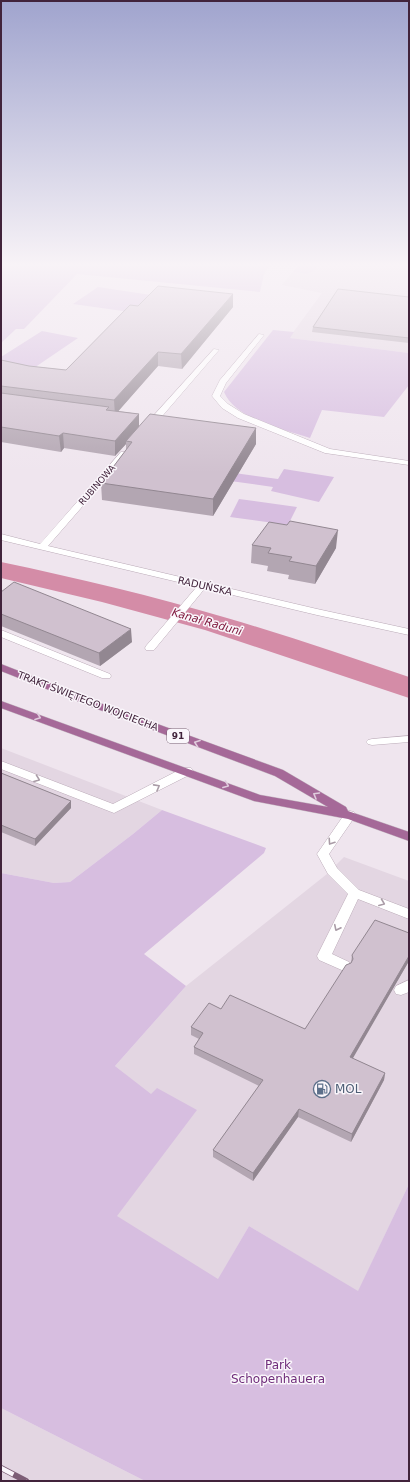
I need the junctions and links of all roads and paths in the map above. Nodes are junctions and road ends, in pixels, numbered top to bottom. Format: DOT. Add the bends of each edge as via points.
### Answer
graph roads {
  1 [pos="260,335"];
  2 [pos="216,350"];
  3 [pos="147,426"];
  4 [pos="131,446"];
  5 [pos="409,463"];
  6 [pos="1,538"];
  7 [pos="42,547"];
  8 [pos="203,585"];
  9 [pos="409,632"];
  10 [pos="1,633"];
  11 [pos="150,648"];
  12 [pos="1,667"];
  13 [pos="106,676"];
  14 [pos="1,704"];
  15 [pos="409,739"];
  16 [pos="372,742"];
  17 [pos="1,765"];
  18 [pos="187,771"];
  19 [pos="350,815"];
  20 [pos="409,836"];
  21 [pos="354,893"];
  22 [pos="409,914"];
  23 [pos="344,966"];
  1 -- 5 [label="street" via="223,382 216,396 225,406 241,416 328,450"];
  2 -- 3 [label="street"];
  4 -- 7 [label="street, RUBINOWA"];
  6 -- 7 [label="street, RADUŃSKA"];
  7 -- 8 [label="street, RADUŃSKA"];
  8 -- 9 [label="street, RADUŃSKA"];
  8 -- 11 [label="street"];
  10 -- 13 [label="street"];
  19 -- 12 [label="main road, TRAKT ŚWIĘTEGO WOJCIECHA / 91, one-way" via="279,773"];
  14 -- 18 [label="main road, TRAKT ŚWIĘTEGO WOJCIECHA / 91, one-way"];
  15 -- 16 [label="street"];
  17 -- 18 [label="street, one-way" via="114,809"];
  18 -- 19 [label="main road, TRAKT ŚWIĘTEGO WOJCIECHA / 91, one-way" via="258,798"];
  19 -- 20 [label="main road, TRAKT ŚWIĘTEGO WOJCIECHA / 91"];
  19 -- 21 [label="street, one-way" via="323,854 332,871"];
  21 -- 22 [label="street, one-way"];
  21 -- 23 [label="street, one-way" via="324,956"];
}
